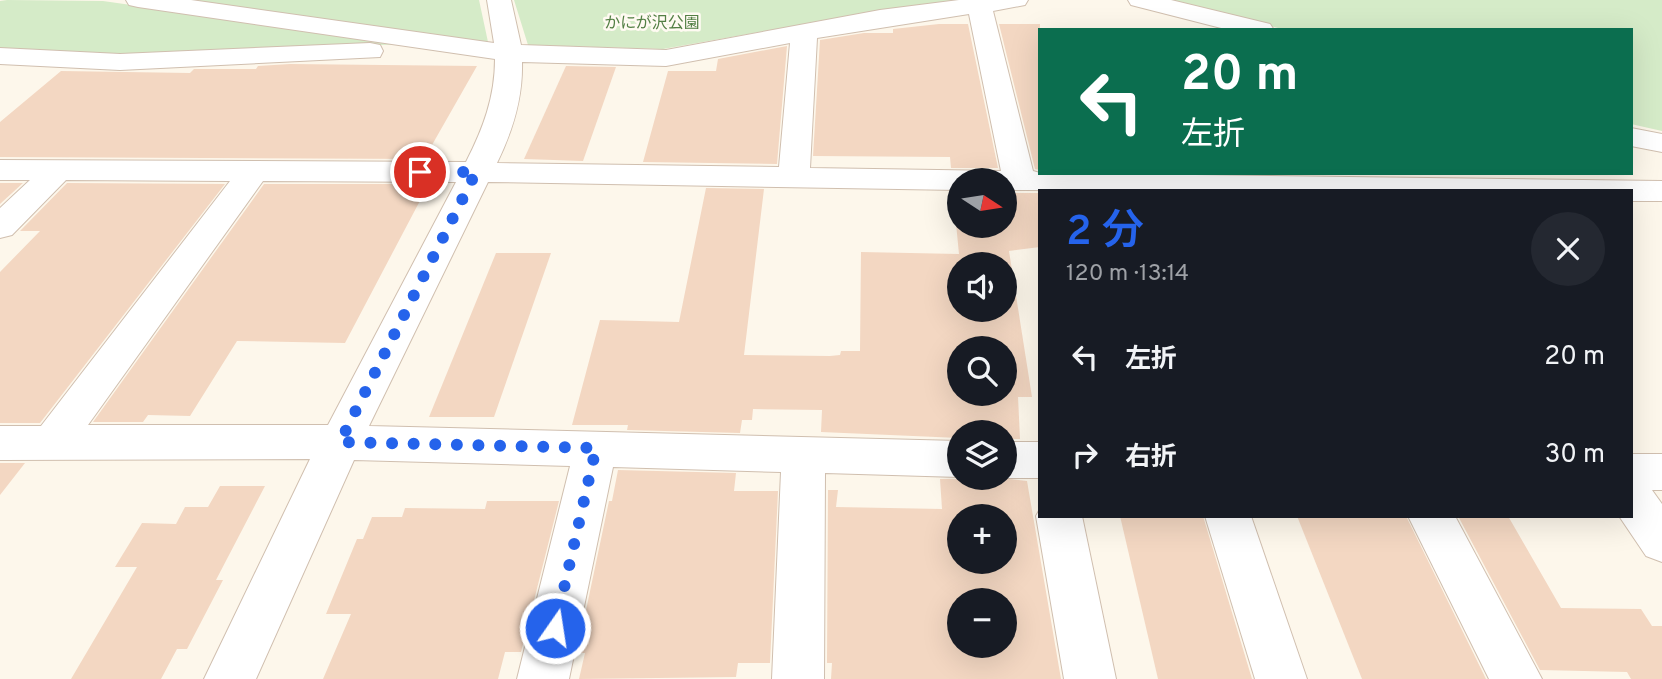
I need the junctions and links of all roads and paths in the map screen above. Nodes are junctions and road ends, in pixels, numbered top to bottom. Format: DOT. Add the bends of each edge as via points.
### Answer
graph roads {
  1 [pos="138,0"];
  2 [pos="499,0"];
  3 [pos="1016,0"];
  4 [pos="1134,0"];
  5 [pos="1140,0"];
  6 [pos="979,4"];
  7 [pos="1146,28"];
  8 [pos="1253,28"];
  9 [pos="804,32"];
  10 [pos="456,47"];
  11 [pos="510,53"];
  12 [pos="0,56"];
  13 [pos="1633,136"];
  14 [pos="1662,143"];
  15 [pos="0,170"];
  16 [pos="58,170"];
  17 [pos="254,171"];
  18 [pos="476,172"];
  19 [pos="794,176"];
  20 [pos="1019,179"];
  21 [pos="1214,183"];
  22 [pos="1399,189"];
  23 [pos="1633,191"];
  24 [pos="1662,191"];
  25 [pos="0,227"];
  26 [pos="340,442"];
  27 [pos="0,443"];
  28 [pos="51,443"];
  29 [pos="596,448"];
  30 [pos="803,457"];
  31 [pos="947,459"];
  32 [pos="1017,460"];
  33 [pos="1038,460"];
  34 [pos="1633,472"];
  35 [pos="1662,472"];
  36 [pos="1633,500"];
  37 [pos="1059,518"];
  38 [pos="1229,518"];
  39 [pos="1432,518"];
  40 [pos="1662,541"];
  41 [pos="230,679"];
  42 [pos="543,679"];
  43 [pos="798,679"];
  44 [pos="1090,679"];
  45 [pos="1281,679"];
  46 [pos="1516,679"];
  1 -- 10 [label="street"];
  2 -- 11 [label="street"];
  3 -- 6 [label="street"];
  4 -- 7 [label="street"];
  5 -- 8 [label="street"];
  6 -- 9 [label="street"];
  6 -- 20 [label="street"];
  9 -- 11 [label="street" via="666,58"];
  9 -- 19 [label="street"];
  10 -- 11 [label="street"];
  10 -- 12 [label="street" via="120,62"];
  11 -- 18 [label="street" via="508,94 501,119"];
  13 -- 14 [label="street"];
  15 -- 16 [label="street"];
  16 -- 17 [label="street"];
  16 -- 25 [label="street"];
  17 -- 18 [label="street"];
  17 -- 28 [label="street"];
  18 -- 19 [label="street"];
  18 -- 26 [label="street"];
  19 -- 20 [label="street"];
  20 -- 21 [label="street"];
  21 -- 22 [label="street"];
  23 -- 24 [label="street"];
  26 -- 28 [label="street"];
  26 -- 29 [label="street"];
  26 -- 41 [label="street"];
  27 -- 28 [label="street"];
  29 -- 30 [label="street"];
  29 -- 42 [label="street"];
  30 -- 31 [label="street"];
  30 -- 43 [label="street"];
  32 -- 33 [label="street"];
  34 -- 35 [label="street"];
  36 -- 40 [label="street"];
  37 -- 44 [label="street"];
  38 -- 45 [label="street"];
  39 -- 46 [label="street"];
}
